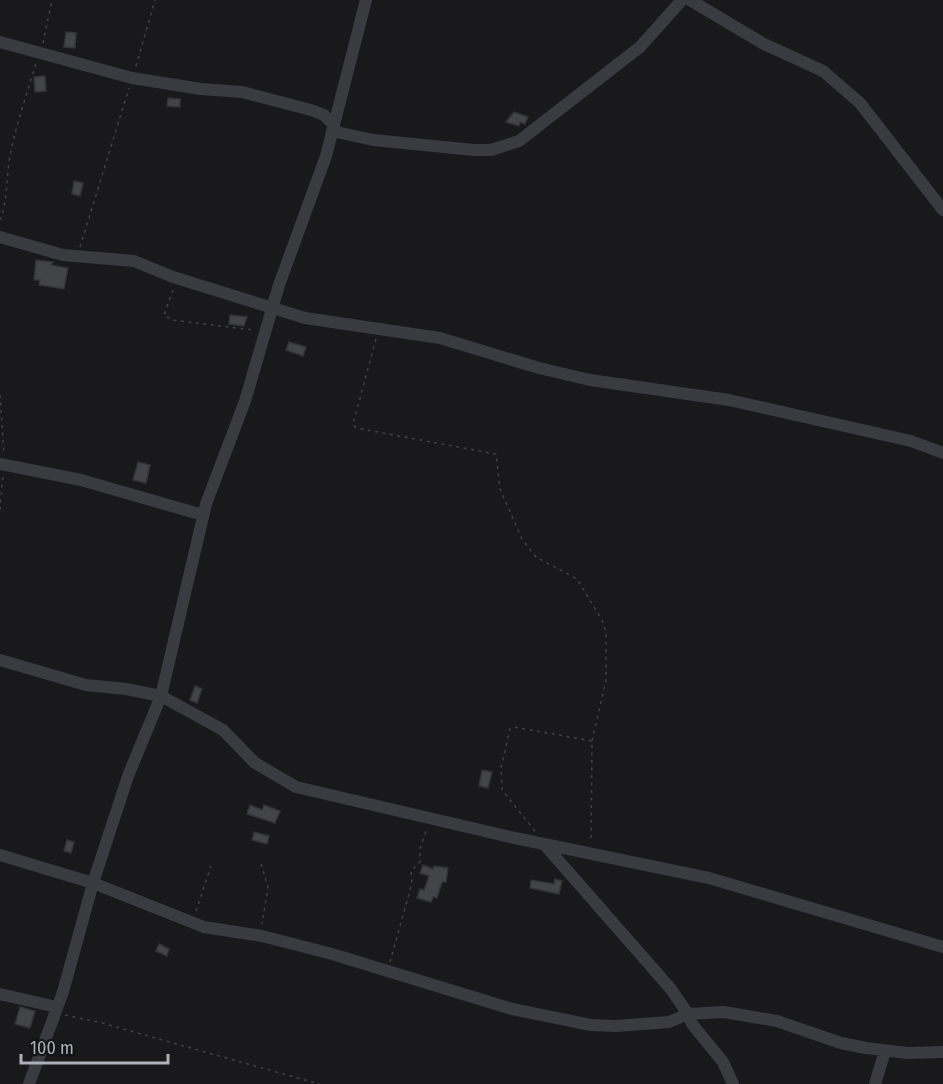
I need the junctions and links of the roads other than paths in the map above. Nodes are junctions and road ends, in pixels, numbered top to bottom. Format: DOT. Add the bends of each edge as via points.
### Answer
graph roads {
  1 [pos="366,0"];
  2 [pos="682,0"];
  3 [pos="690,0"];
  4 [pos="0,42"];
  5 [pos="333,128"];
  6 [pos="943,210"];
  7 [pos="0,237"];
  8 [pos="274,308"];
  9 [pos="943,453"];
  10 [pos="2,465"];
  11 [pos="203,515"];
  12 [pos="0,660"];
  13 [pos="161,696"];
  14 [pos="544,844"];
  15 [pos="0,855"];
  16 [pos="93,883"];
  17 [pos="943,947"];
  18 [pos="0,994"];
  19 [pos="56,1010"];
  20 [pos="688,1014"];
  21 [pos="885,1051"];
  22 [pos="943,1052"];
  23 [pos="29,1084"];
  24 [pos="733,1084"];
  25 [pos="875,1084"];
  1 -- 5 [label="street"];
  2 -- 5 [label="street" via="623,62 519,141 504,148 445,148 373,140"];
  3 -- 6 [label="street" via="764,44 823,71 846,88"];
  4 -- 5 [label="street" via="132,78 242,92 324,115"];
  5 -- 8 [label="street"];
  7 -- 8 [label="street" via="53,254 134,261"];
  8 -- 9 [label="street" via="305,318 440,338 590,380 729,400 911,441"];
  8 -- 11 [label="street" via="245,402"];
  10 -- 11 [label="street" via="81,480"];
  11 -- 13 [label="street"];
  12 -- 13 [label="street" via="86,685"];
  13 -- 14 [label="street" via="223,730 255,763 296,787"];
  13 -- 16 [label="street" via="128,776"];
  14 -- 17 [label="street" via="709,878"];
  14 -- 20 [label="street" via="670,988"];
  15 -- 16 [label="street"];
  16 -- 19 [label="street"];
  16 -- 20 [label="street" via="188,921 262,936 512,1010 591,1025 660,1023"];
  18 -- 19 [label="street"];
  19 -- 23 [label="street"];
  20 -- 21 [label="street" via="723,1012 752,1016 841,1043"];
  20 -- 24 [label="street" via="723,1062"];
  21 -- 22 [label="street"];
  21 -- 25 [label="street"];
}
